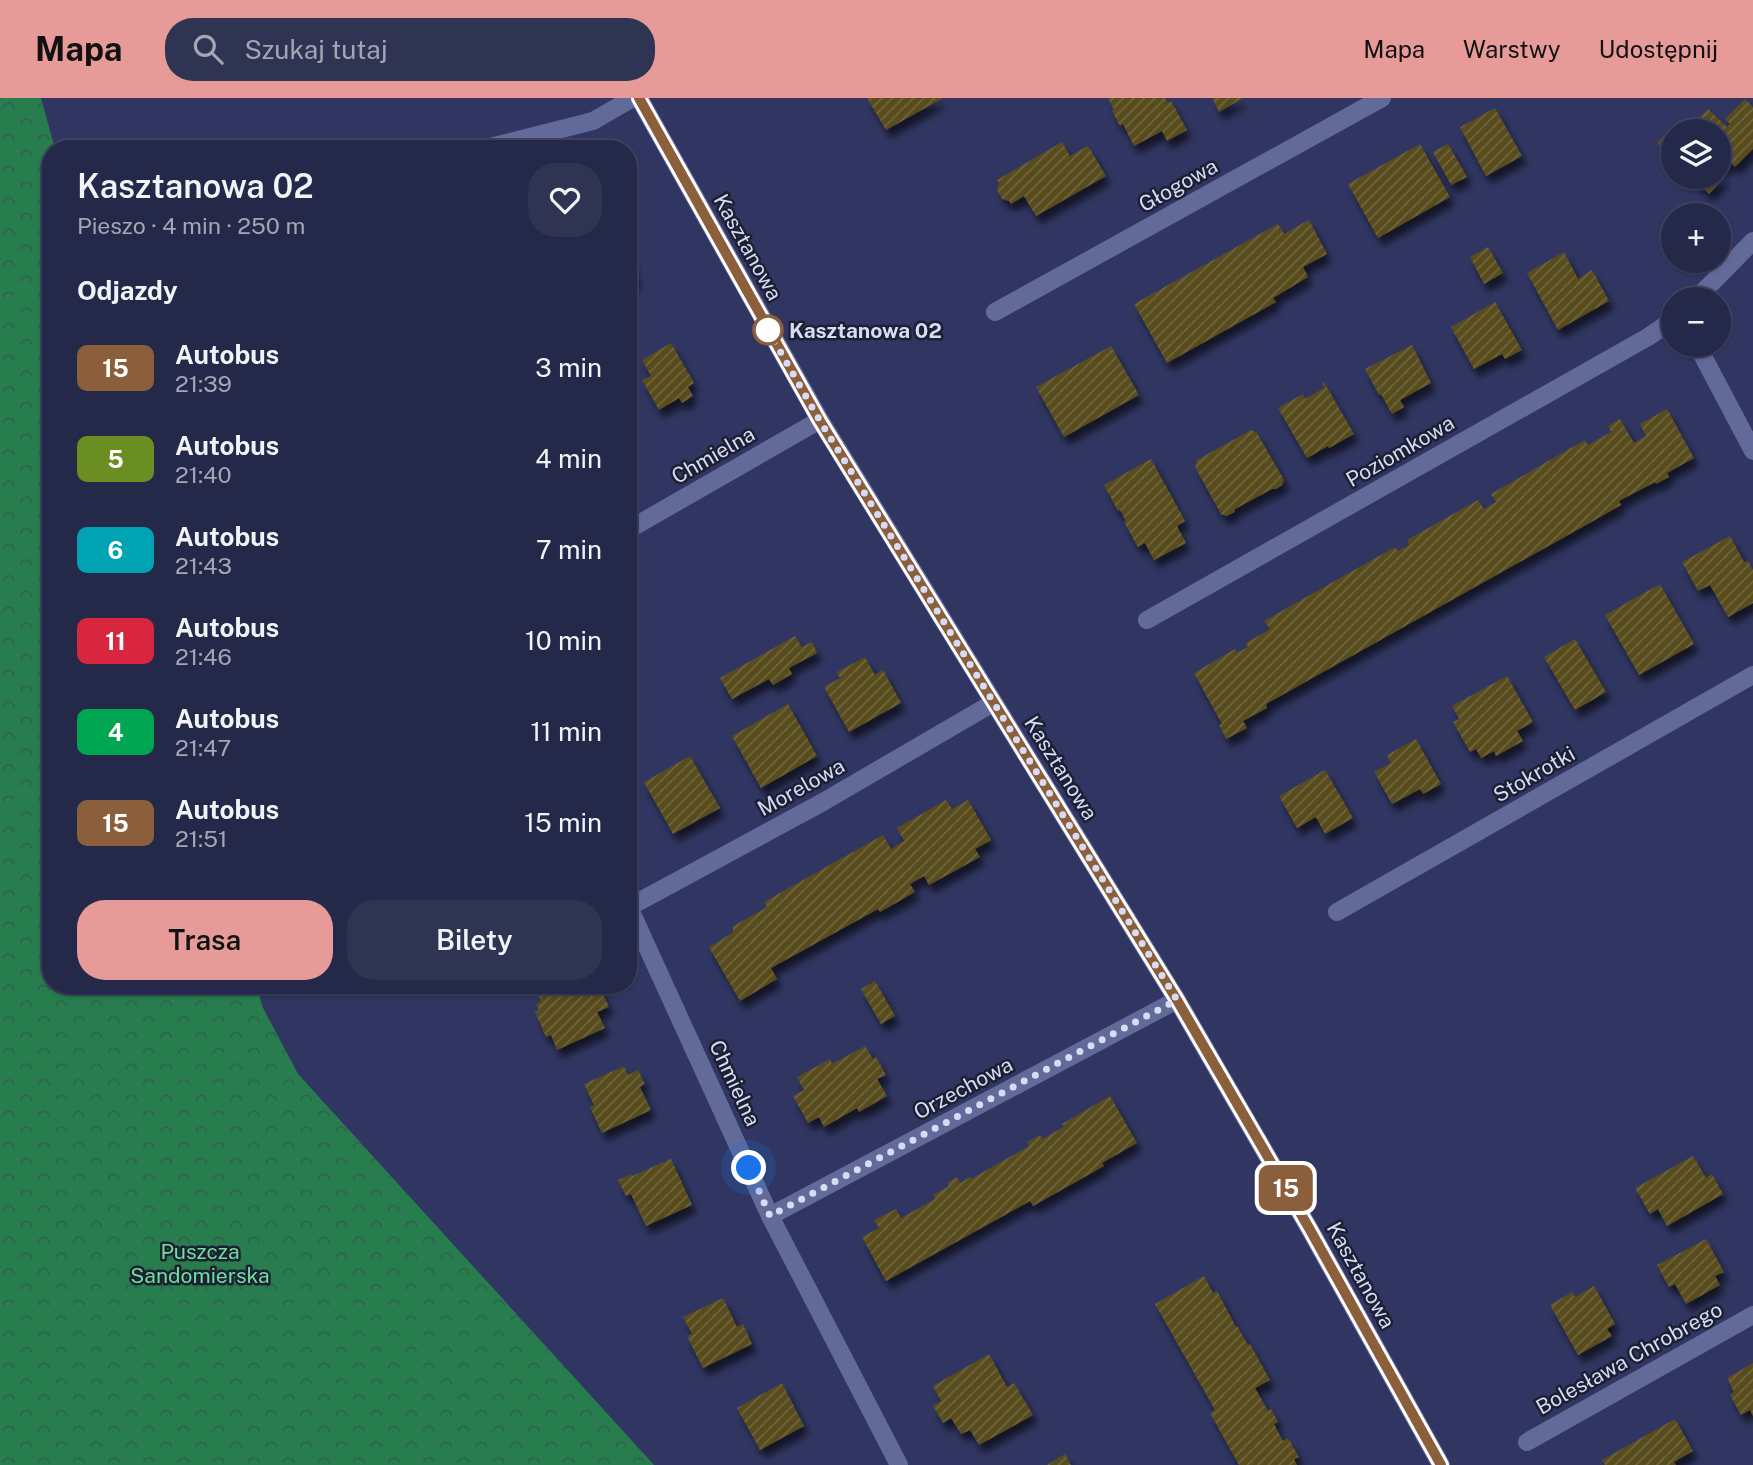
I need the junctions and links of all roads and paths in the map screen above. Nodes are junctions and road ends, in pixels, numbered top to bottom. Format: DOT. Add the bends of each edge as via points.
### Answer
graph roads {
  1 [pos="633,98"];
  2 [pos="639,98"];
  3 [pos="1382,98"];
  4 [pos="518,140"];
  5 [pos="1753,241"];
  6 [pos="1708,287"];
  7 [pos="995,312"];
  8 [pos="1661,328"];
  9 [pos="1704,357"];
  10 [pos="820,421"];
  11 [pos="1753,451"];
  12 [pos="637,525"];
  13 [pos="1147,620"];
  14 [pos="1753,675"];
  15 [pos="993,703"];
  16 [pos="637,902"];
  17 [pos="1337,912"];
  18 [pos="637,924"];
  19 [pos="1177,1000"];
  20 [pos="770,1216"];
  21 [pos="1753,1315"];
  22 [pos="1527,1442"];
  23 [pos="900,1465"];
  24 [pos="1441,1465"];
  1 -- 4 [label="street" via="593,121"];
  2 -- 10 [label="street, Kasztanowa"];
  3 -- 7 [label="street, Głogowa"];
  5 -- 6 [label="street"];
  8 -- 13 [label="street, Poziomkowa"];
  9 -- 11 [label="street"];
  10 -- 12 [label="street, Chmielna"];
  10 -- 15 [label="street, Kasztanowa"];
  14 -- 17 [label="street, Stokrotki"];
  15 -- 16 [label="street, Morelowa" via="823,802"];
  15 -- 19 [label="street, Kasztanowa"];
  18 -- 20 [label="street, Chmielna"];
  19 -- 20 [label="street, Orzechowa"];
  19 -- 24 [label="street, Kasztanowa"];
  20 -- 23 [label="street, Chmielna"];
  21 -- 22 [label="street, Bolesława Chrobrego"];
}
